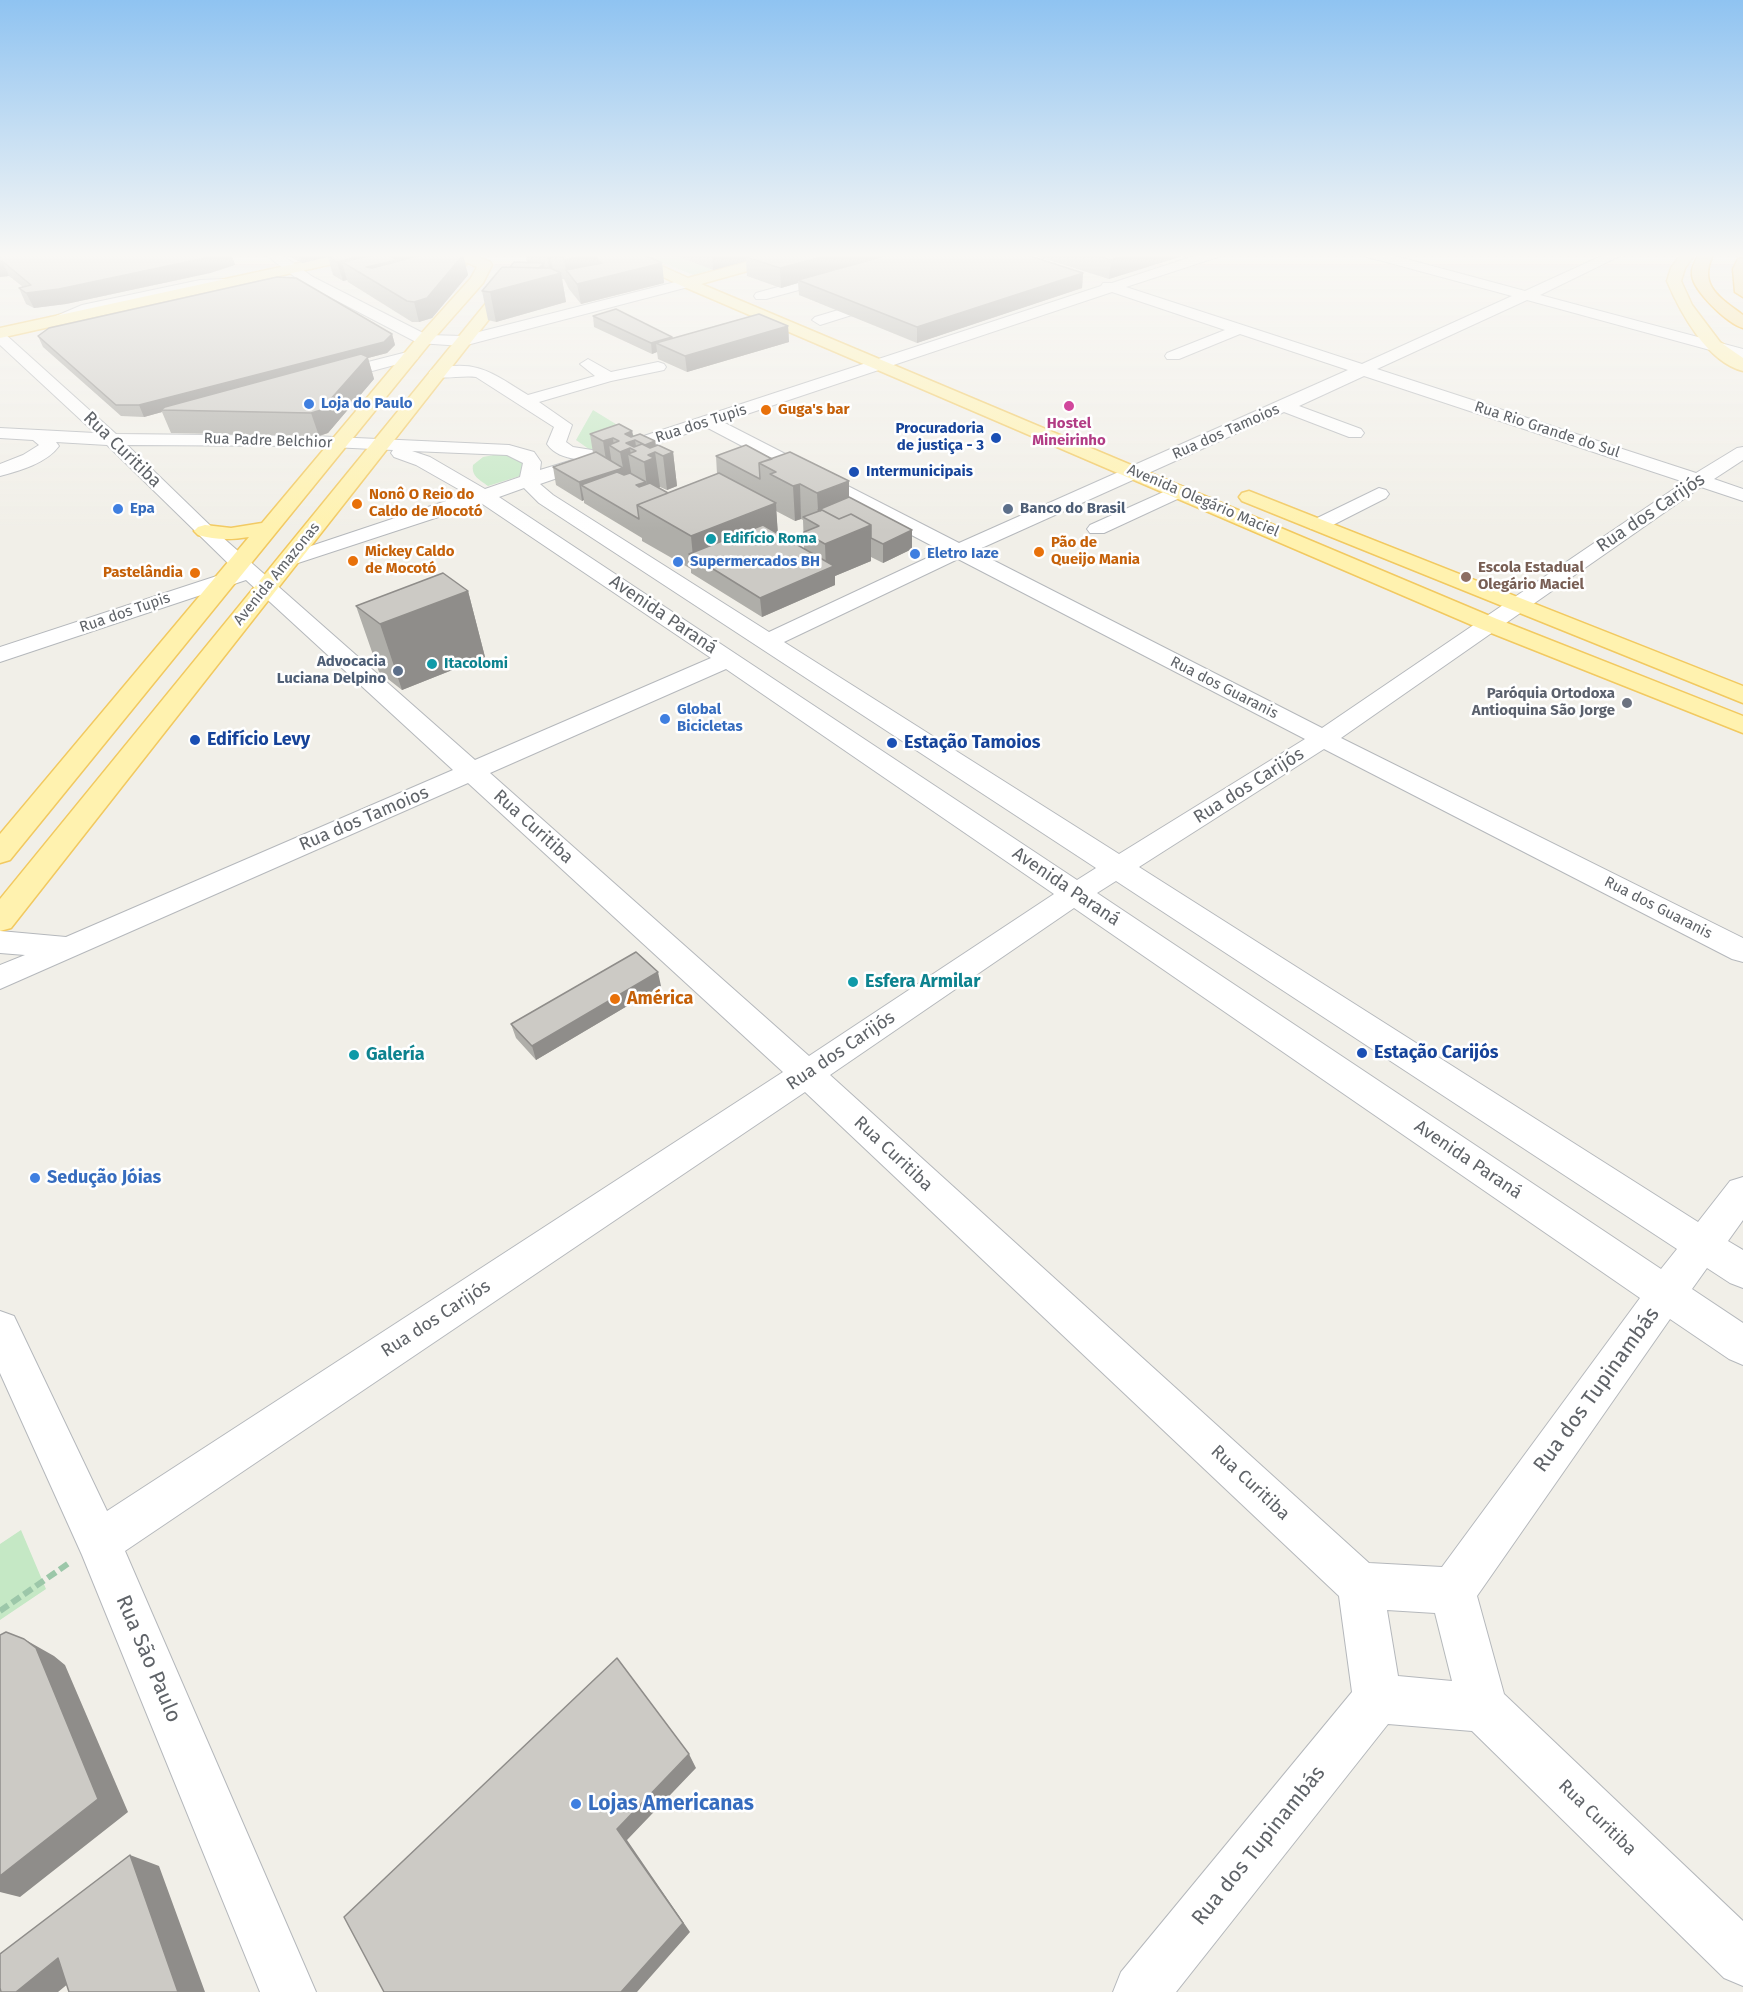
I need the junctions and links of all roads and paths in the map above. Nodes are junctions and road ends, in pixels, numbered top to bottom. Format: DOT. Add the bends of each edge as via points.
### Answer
graph roads {
  1 [pos="10,346"];
  2 [pos="419,346"];
  3 [pos="459,346"];
  4 [pos="857,346"];
  5 [pos="938,346"];
  6 [pos="1198,346"];
  7 [pos="1292,346"];
  8 [pos="1415,346"];
  9 [pos="1714,346"];
  10 [pos="1743,354"];
  11 [pos="411,356"];
  12 [pos="884,356"];
  13 [pos="908,356"];
  14 [pos="1173,356"];
  15 [pos="588,364"];
  16 [pos="930,365"];
  17 [pos="1743,366"];
  18 [pos="658,367"];
  19 [pos="1363,369"];
  20 [pos="438,373"];
  21 [pos="608,377"];
  22 [pos="910,377"];
  23 [pos="315,381"];
  24 [pos="890,384"];
  25 [pos="526,402"];
  26 [pos="1284,406"];
  27 [pos="87,417"];
  28 [pos="401,421"];
  29 [pos="707,421"];
  30 [pos="154,423"];
  31 [pos="0,433"];
  32 [pos="37,434"];
  33 [pos="106,434"];
  34 [pos="1355,434"];
  35 [pos="339,443"];
  36 [pos="379,446"];
  37 [pos="452,448"];
  38 [pos="509,450"];
  39 [pos="1743,452"];
  40 [pos="600,458"];
  41 [pos="1162,461"];
  42 [pos="1138,462"];
  43 [pos="0,471"];
  44 [pos="1699,480"];
  45 [pos="1182,481"];
  46 [pos="529,482"];
  47 [pos="1226,487"];
  48 [pos="1379,494"];
  49 [pos="1743,495"];
  50 [pos="486,496"];
  51 [pos="1318,525"];
  52 [pos="269,528"];
  53 [pos="1097,529"];
  54 [pos="205,531"];
  55 [pos="958,551"];
  56 [pos="288,560"];
  57 [pos="247,575"];
  58 [pos="1516,605"];
  59 [pos="1489,624"];
  60 [pos="768,641"];
  61 [pos="0,655"];
  62 [pos="728,659"];
  63 [pos="1743,695"];
  64 [pos="1743,726"];
  65 [pos="1323,739"];
  66 [pos="474,772"];
  67 [pos="0,853"];
  68 [pos="1119,868"];
  69 [pos="1075,894"];
  70 [pos="0,920"];
  71 [pos="0,942"];
  72 [pos="68,948"];
  73 [pos="1743,951"];
  74 [pos="0,978"];
  75 [pos="807,1074"];
  76 [pos="1743,1192"];
  77 [pos="1704,1246"];
  78 [pos="1743,1271"];
  79 [pos="1666,1293"];
  80 [pos="0,1329"];
  81 [pos="1743,1346"];
  82 [pos="99,1542"];
  83 [pos="1360,1584"];
  84 [pos="1453,1591"];
  85 [pos="0,1611"];
  86 [pos="1377,1700"];
  87 [pos="1483,1708"];
  88 [pos="1743,1959"];
  89 [pos="288,1992"];
  90 [pos="1141,1992"];
  1 -- 27 [label="street, Rua Curitiba"];
  2 -- 11 [label="main road, Avenida Amazonas"];
  3 -- 20 [label="main road, Avenida Amazonas"];
  4 -- 12 [label="main road, Avenida Olegário Maciel"];
  5 -- 13 [label="street"];
  6 -- 14 [label="street"];
  7 -- 19 [label="street, Rua Rio Grande do Sul"];
  8 -- 19 [label="street, Rua dos Tamoios"];
  9 -- 10 [label="street"];
  9 -- 17 [label="main road"];
  11 -- 23 [label="street"];
  11 -- 35 [label="main road, Avenida Amazonas"];
  12 -- 13 [label="main road, Avenida Olegário Maciel"];
  12 -- 22 [label="main road, Avenida Olegário Maciel"];
  12 -- 29 [label="street, Rua dos Tupis"];
  13 -- 16 [label="main road, Avenida Olegário Maciel"];
  15 -- 21 [label="street"];
  18 -- 21 [label="street"];
  19 -- 26 [label="street, Rua dos Tamoios"];
  19 -- 44 [label="street, Rua Rio Grande do Sul"];
  20 -- 25 [label="street" via="481,373"];
  20 -- 28 [label="main road, Avenida Amazonas"];
  21 -- 25 [label="street"];
  22 -- 24 [label="street"];
  22 -- 42 [label="main road, Avenida Olegário Maciel"];
  25 -- 40 [label="street" via="563,425 556,444 568,452"];
  26 -- 34 [label="street"];
  26 -- 41 [label="street, Rua dos Tamoios"];
  27 -- 32 [label="street" via="70,426"];
  27 -- 33 [label="street, Rua Curitiba"];
  28 -- 36 [label="main road, Avenida Amazonas"];
  28 -- 37 [label="street, Avenida Paraná"];
  29 -- 40 [label="street, Rua dos Tupis"];
  29 -- 55 [label="street, Rua dos Guaranis"];
  30 -- 33 [label="street"];
  31 -- 32 [label="street, Rua Padre Belchior"];
  32 -- 33 [label="street, Rua Padre Belchior"];
  32 -- 43 [label="street" via="50,446"];
  33 -- 35 [label="street, Rua Padre Belchior" via="157,442"];
  33 -- 54 [label="street, Rua Curitiba"];
  35 -- 36 [label="street, Avenida Paraná"];
  35 -- 52 [label="main road, Avenida Amazonas"];
  36 -- 37 [label="street, Avenida Paraná"];
  36 -- 50 [label="street, Avenida Paraná" via="423,461"];
  36 -- 56 [label="main road, Avenida Amazonas"];
  37 -- 38 [label="street, Avenida Paraná"];
  38 -- 46 [label="street" via="532,462"];
  38 -- 50 [label="street" via="481,455 465,464 462,471 466,478"];
  39 -- 44 [label="street, Rua dos Carijós"];
  40 -- 46 [label="street, Rua dos Tupis"];
  41 -- 42 [label="street, Rua dos Tamoios"];
  41 -- 45 [label="main road, Avenida Olegário Maciel"];
  42 -- 45 [label="main road, Avenida Olegário Maciel"];
  42 -- 55 [label="street, Rua dos Tamoios"];
  44 -- 49 [label="street, Rua Rio Grande do Sul"];
  44 -- 58 [label="street, Rua dos Carijós"];
  45 -- 53 [label="street"];
  45 -- 59 [label="main road, Avenida Olegário Maciel"];
  46 -- 50 [label="street, Rua dos Tupis"];
  46 -- 60 [label="street, Avenida Paraná" via="532,489"];
  47 -- 51 [label="main road, Avenida Olegário Maciel"];
  48 -- 51 [label="street"];
  50 -- 56 [label="street, Rua dos Tupis"];
  50 -- 62 [label="street, Avenida Paraná"];
  51 -- 58 [label="main road, Avenida Olegário Maciel"];
  52 -- 54 [label="main road" via="231,534"];
  52 -- 57 [label="main road, Avenida Amazonas"];
  54 -- 57 [label="street, Rua Curitiba"];
  55 -- 60 [label="street, Rua dos Tamoios"];
  55 -- 65 [label="street, Rua dos Guaranis"];
  56 -- 57 [label="main road, Avenida Amazonas"];
  57 -- 61 [label="street, Rua dos Tupis"];
  57 -- 66 [label="street, Rua Curitiba"];
  57 -- 67 [label="main road, Avenida Amazonas"];
  57 -- 70 [label="main road, Avenida Amazonas"];
  58 -- 59 [label="street, Rua dos Carijós"];
  58 -- 63 [label="main road, Avenida Olegário Maciel"];
  59 -- 64 [label="main road, Avenida Olegário Maciel"];
  59 -- 65 [label="street, Rua dos Carijós"];
  60 -- 68 [label="street, Avenida Paraná"];
  62 -- 66 [label="street, Rua dos Tamoios"];
  62 -- 69 [label="street, Avenida Paraná"];
  65 -- 68 [label="street, Rua dos Carijós"];
  65 -- 73 [label="street, Rua dos Guaranis"];
  66 -- 72 [label="street, Rua dos Tamoios"];
  66 -- 75 [label="street, Rua Curitiba"];
  68 -- 69 [label="street, Rua dos Carijós"];
  68 -- 77 [label="street, Avenida Paraná"];
  69 -- 75 [label="street, Rua dos Carijós"];
  69 -- 79 [label="street, Avenida Paraná"];
  71 -- 72 [label="street"];
  72 -- 74 [label="street, Rua dos Tamoios"];
  75 -- 82 [label="street, Rua dos Carijós"];
  75 -- 83 [label="street, Rua Curitiba"];
  76 -- 77 [label="street, Rua dos Tupinambás"];
  77 -- 78 [label="street, Avenida Paraná"];
  77 -- 79 [label="street, Rua dos Tupinambás"];
  79 -- 81 [label="street, Avenida Paraná"];
  79 -- 84 [label="street, Rua dos Tupinambás"];
  80 -- 82 [label="street, Rua São Paulo"];
  82 -- 85 [label="path"];
  82 -- 89 [label="street, Rua São Paulo"];
  83 -- 84 [label="street"];
  83 -- 86 [label="street"];
  84 -- 87 [label="street"];
  86 -- 87 [label="street"];
  86 -- 90 [label="street, Rua dos Tupinambás"];
  87 -- 88 [label="street, Rua Curitiba"];
}
